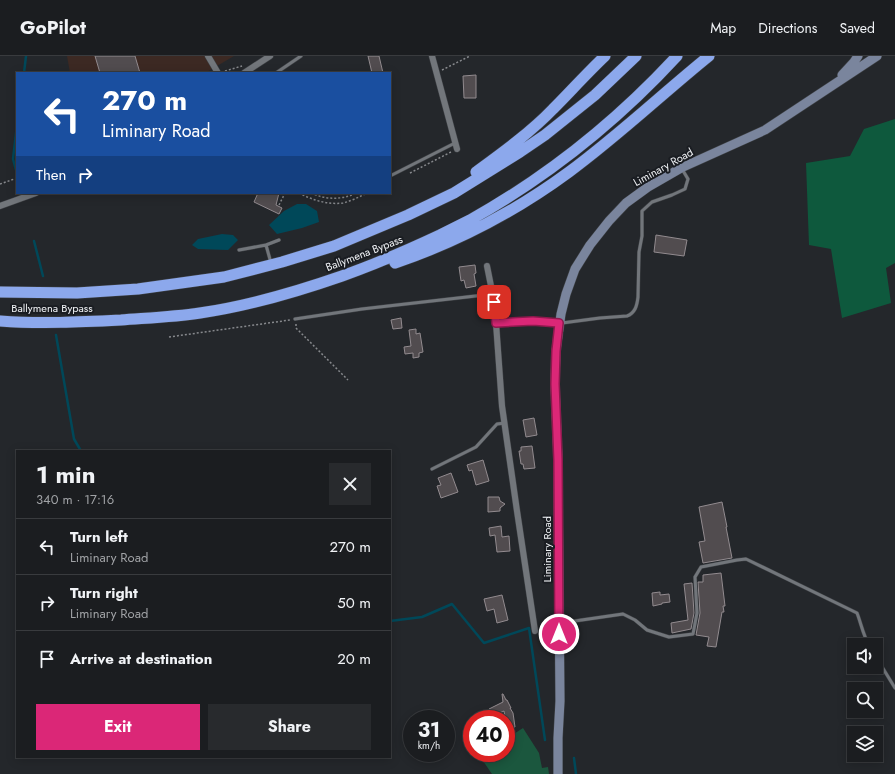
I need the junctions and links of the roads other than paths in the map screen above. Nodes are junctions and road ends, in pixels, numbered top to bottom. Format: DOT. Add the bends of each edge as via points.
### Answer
graph roads {
  1 [pos="208,56"];
  2 [pos="270,56"];
  3 [pos="301,56"];
  4 [pos="432,56"];
  5 [pos="604,56"];
  6 [pos="636,56"];
  7 [pos="677,56"];
  8 [pos="709,56"];
  9 [pos="858,56"];
  10 [pos="877,56"];
  11 [pos="218,72"];
  12 [pos="246,72"];
  13 [pos="277,72"];
  14 [pos="835,84"];
  15 [pos="456,146"];
  16 [pos="681,168"];
  17 [pos="391,176"];
  18 [pos="33,194"];
  19 [pos="0,206"];
  20 [pos="279,240"];
  21 [pos="266,244"];
  22 [pos="334,246"];
  23 [pos="239,250"];
  24 [pos="271,265"];
  25 [pos="487,266"];
  26 [pos="0,292"];
  27 [pos="493,294"];
  28 [pos="280,296"];
  29 [pos="295,319"];
  30 [pos="0,320"];
  31 [pos="496,323"];
  32 [pos="559,323"];
  33 [pos="505,423"];
  34 [pos="432,469"];
  35 [pos="559,624"];
  36 [pos="535,631"];
  37 [pos="865,638"];
  38 [pos="883,668"];
  39 [pos="895,688"];
  40 [pos="558,774"];
  1 -- 11 [label="street"];
  2 -- 12 [label="street"];
  3 -- 13 [label="lane"];
  4 -- 15 [label="street"];
  5 -- 22 [label="highway" via="528,131 452,189"];
  6 -- 22 [label="highway, Ballymena Bypass" via="595,95 546,135 514,156 454,193"];
  7 -- 28 [label="highway, Ballymena Bypass" via="620,113 596,133 544,174 469,221 372,265"];
  8 -- 28 [label="highway" via="611,139 526,202 452,240 400,262 306,292"];
  9 -- 14 [label="street, Liminary Road"];
  10 -- 14 [label="street, Liminary Road"];
  14 -- 16 [label="street, Liminary Road" via="765,130"];
  15 -- 17 [label="lane"];
  16 -- 32 [label="street, Liminary Road" via="626,203 590,245 575,270"];
  16 -- 32 [label="lane" via="688,179 685,189 652,202 642,211 638,297 635,310 627,316"];
  18 -- 19 [label="street"];
  20 -- 21 [label="lane"];
  21 -- 23 [label="lane"];
  21 -- 24 [label="lane"];
  22 -- 24 [label="highway, Ballymena Bypass"];
  24 -- 26 [label="highway, Ballymena Bypass" via="224,277 138,289 77,293"];
  25 -- 27 [label="street, Liminary Road"];
  27 -- 29 [label="lane"];
  27 -- 31 [label="street, Liminary Road"];
  28 -- 30 [label="highway, Ballymena Bypass" via="200,313 158,317 84,322"];
  31 -- 32 [label="street"];
  31 -- 33 [label="street, Liminary Road"];
  32 -- 35 [label="street, Liminary Road" via="555,384"];
  33 -- 34 [label="lane" via="497,424 476,447"];
  33 -- 36 [label="street, Liminary Road"];
  35 -- 37 [label="lane" via="623,614 648,630 669,637 693,634 698,613 695,577 701,567 746,560 857,613"];
  35 -- 40 [label="street, Liminary Road"];
  38 -- 39 [label="lane"];
}
